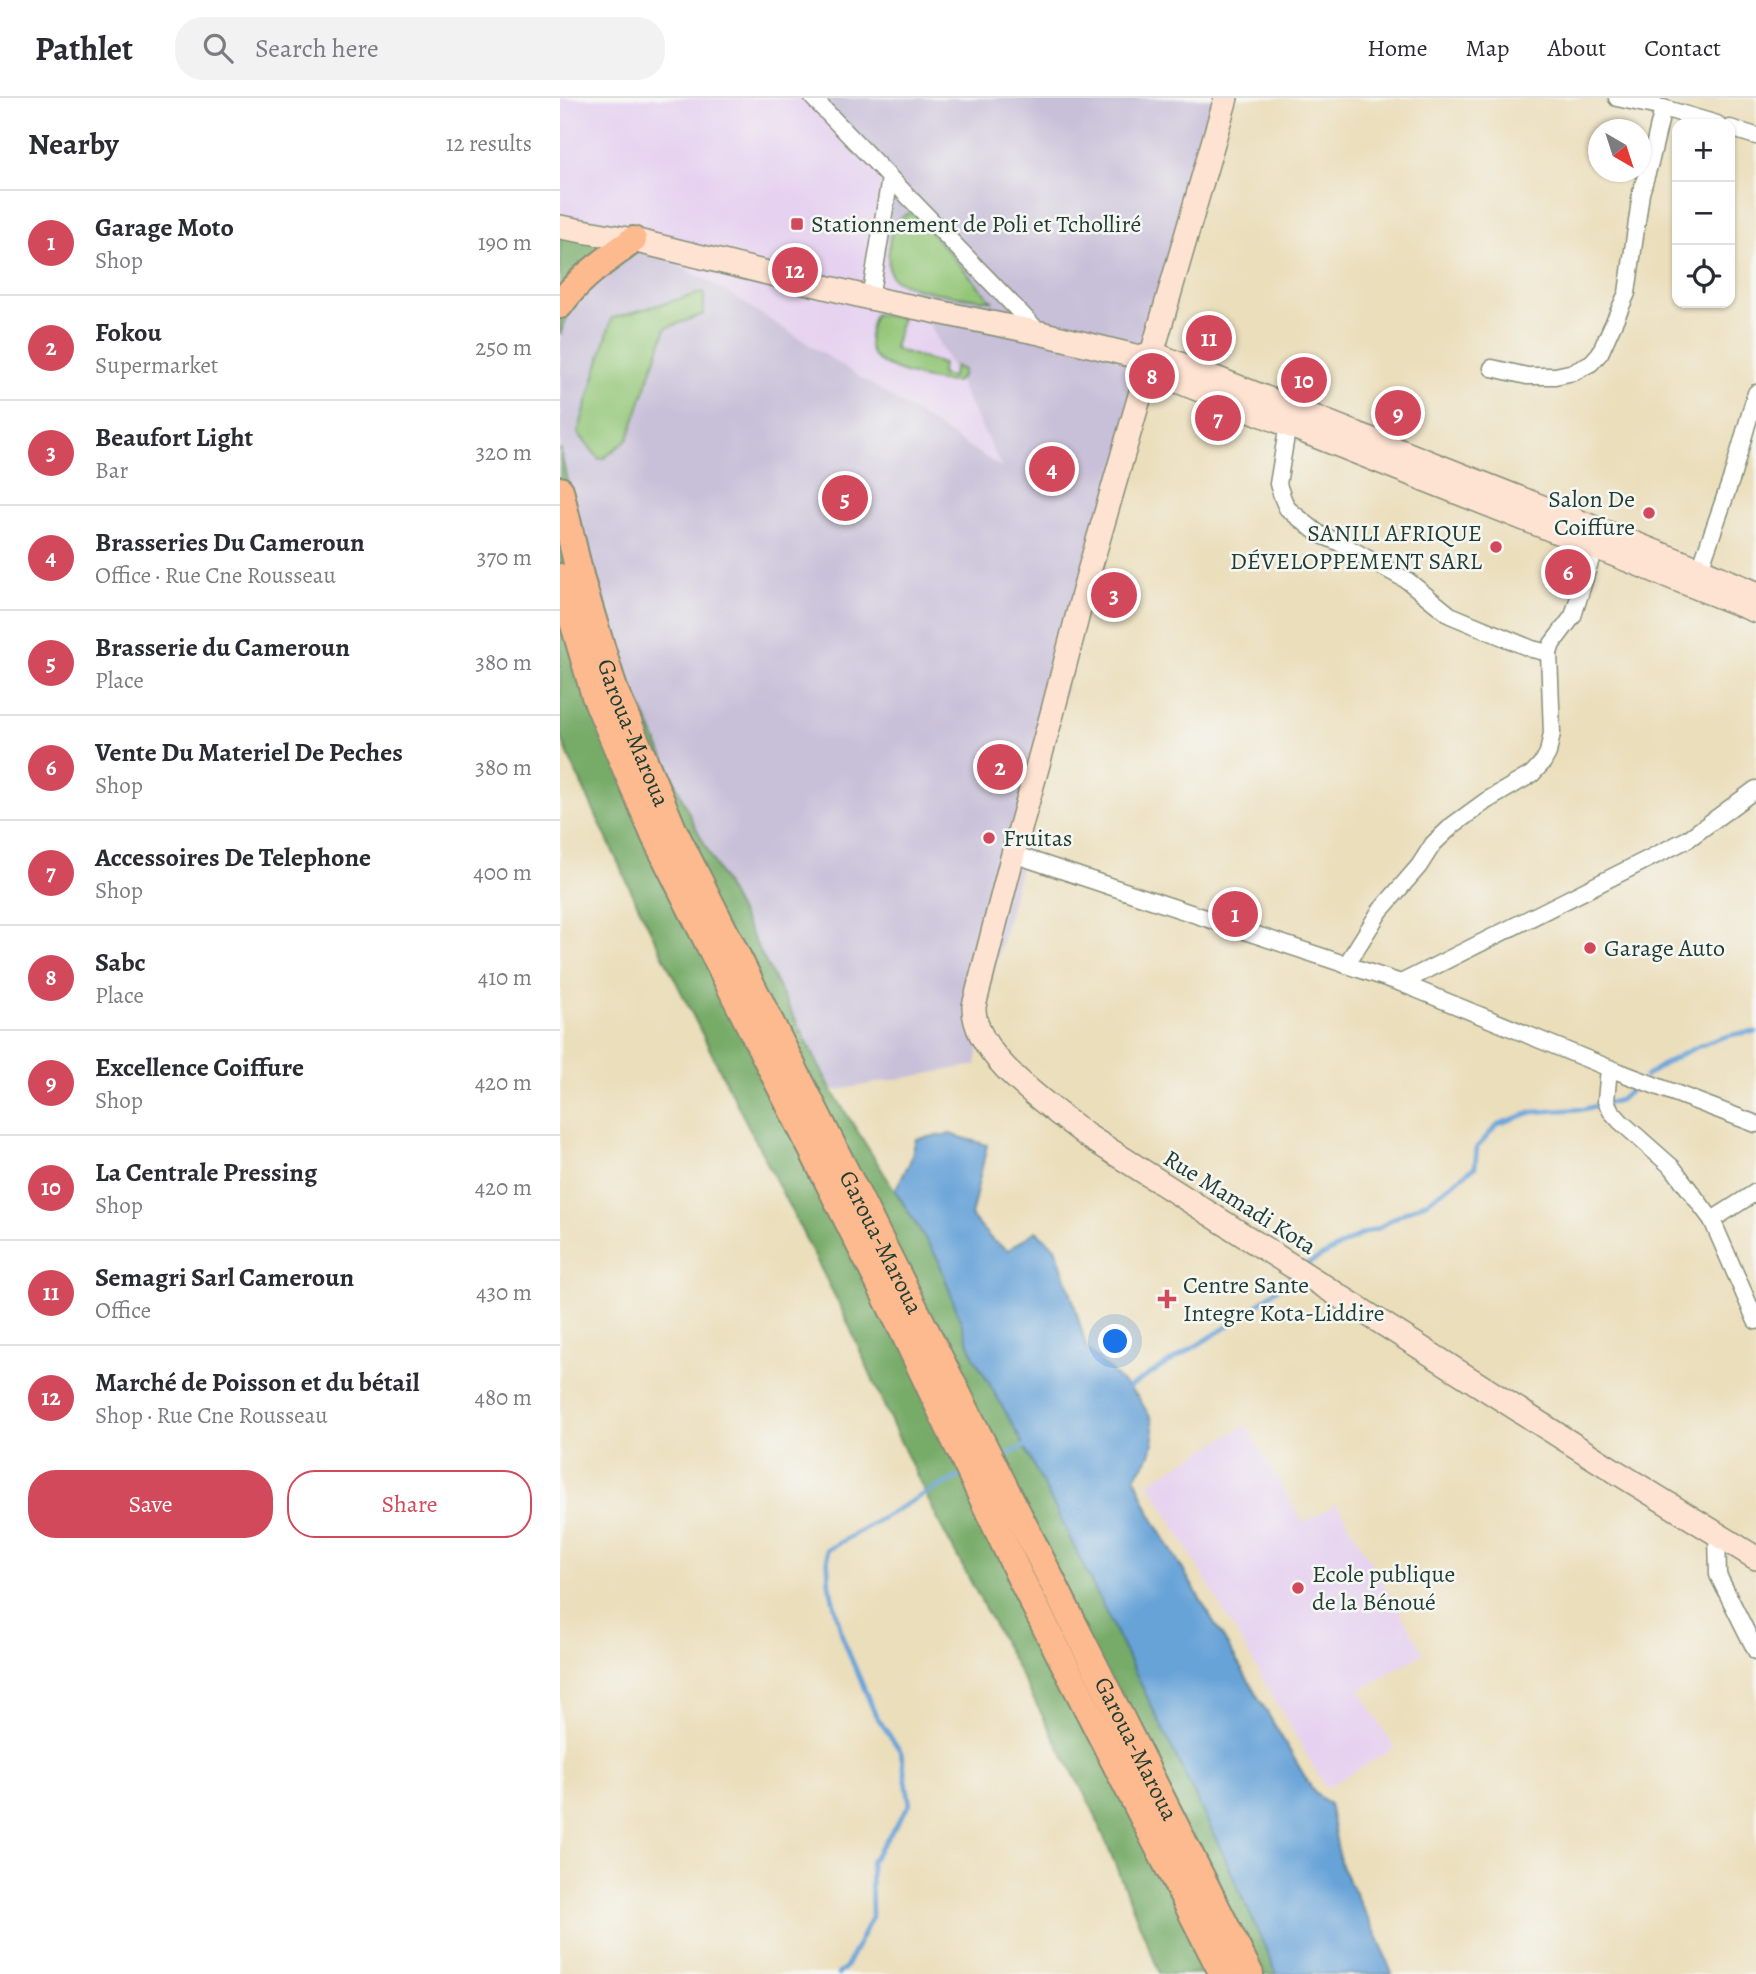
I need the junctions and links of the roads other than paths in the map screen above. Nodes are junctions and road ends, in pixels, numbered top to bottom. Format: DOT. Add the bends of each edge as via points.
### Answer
graph roads {
  1 [pos="813,98"];
  2 [pos="1226,98"];
  3 [pos="1617,98"];
  4 [pos="1663,108"];
  5 [pos="1700,119"];
  6 [pos="1735,130"];
  7 [pos="1756,136"];
  8 [pos="890,178"];
  9 [pos="560,226"];
  10 [pos="633,240"];
  11 [pos="870,298"];
  12 [pos="560,305"];
  13 [pos="1040,333"];
  14 [pos="1146,360"];
  15 [pos="1492,368"];
  16 [pos="1756,393"];
  17 [pos="1287,425"];
  18 [pos="560,490"];
  19 [pos="1595,546"];
  20 [pos="560,577"];
  21 [pos="1697,577"];
  22 [pos="1756,593"];
  23 [pos="1756,611"];
  24 [pos="1549,653"];
  25 [pos="1756,789"];
  26 [pos="1013,853"];
  27 [pos="1346,965"];
  28 [pos="1401,983"];
  29 [pos="1609,1068"];
  30 [pos="1756,1124"];
  31 [pos="1756,1192"];
  32 [pos="1712,1220"];
  33 [pos="1756,1321"];
  34 [pos="1717,1534"];
  35 [pos="1756,1558"];
  36 [pos="1756,1651"];
  37 [pos="1223,1974"];
  38 [pos="1250,1974"];
  1 -- 8 [label="street"];
  2 -- 14 [label="main road"];
  3 -- 4 [label="street"];
  4 -- 5 [label="street"];
  4 -- 15 [label="street" via="1641,192 1627,293 1600,353 1574,372 1555,376 1527,376"];
  6 -- 7 [label="street"];
  8 -- 11 [label="street"];
  8 -- 13 [label="street"];
  9 -- 10 [label="main road"];
  10 -- 11 [label="main road"];
  10 -- 12 [label="highway" via="597,267"];
  11 -- 13 [label="main road"];
  13 -- 14 [label="main road"];
  14 -- 17 [label="main road"];
  14 -- 21 [label="main road"];
  14 -- 26 [label="main road"];
  16 -- 21 [label="street"];
  17 -- 19 [label="main road"];
  17 -- 24 [label="street" via="1278,484 1287,508 1319,534 1408,581 1450,615"];
  18 -- 38 [label="highway, Garoua-Maroua" via="614,689 673,829"];
  19 -- 21 [label="main road"];
  19 -- 24 [label="street" via="1573,616"];
  20 -- 37 [label="highway, Garoua-Maroua" via="595,696 655,837 904,1333 1020,1577"];
  21 -- 22 [label="main road"];
  21 -- 23 [label="main road"];
  24 -- 27 [label="street" via="1552,733 1543,762 1433,844 1380,911"];
  25 -- 28 [label="street" via="1688,838"];
  26 -- 27 [label="street"];
  26 -- 34 [label="main road, Rue Mamadi Kota" via="974,1006 980,1034 1010,1073 1086,1135"];
  27 -- 28 [label="street"];
  28 -- 29 [label="street"];
  29 -- 30 [label="street"];
  29 -- 32 [label="street" via="1606,1101 1611,1111 1673,1168"];
  31 -- 32 [label="street"];
  32 -- 33 [label="street"];
  34 -- 35 [label="main road, Rue Mamadi Kota"];
  34 -- 36 [label="street" via="1718,1574"];
}
